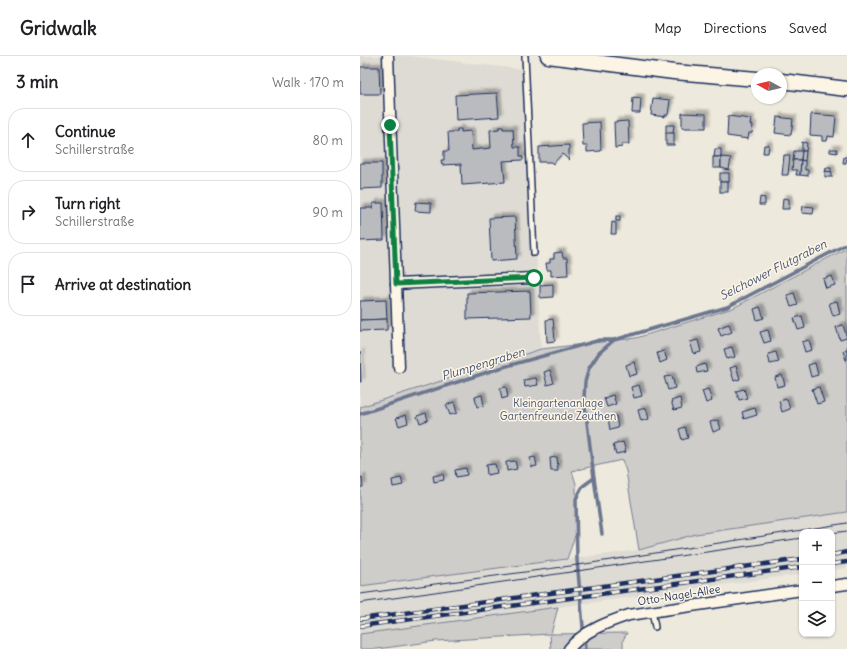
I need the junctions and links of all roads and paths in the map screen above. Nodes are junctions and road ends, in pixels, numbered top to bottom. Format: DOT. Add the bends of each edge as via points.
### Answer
graph roads {
  1 [pos="388,56"];
  2 [pos="524,56"];
  3 [pos="548,56"];
  4 [pos="751,78"];
  5 [pos="787,82"];
  6 [pos="847,89"];
  7 [pos="534,253"];
  8 [pos="534,278"];
  9 [pos="396,284"];
  10 [pos="399,367"];
  11 [pos="847,584"];
  12 [pos="835,586"];
  13 [pos="799,590"];
  14 [pos="652,611"];
  15 [pos="655,626"];
  16 [pos="569,649"];
  1 -- 9 [label="street"];
  2 -- 7 [label="lane"];
  3 -- 4 [label="street" via="674,72"];
  5 -- 6 [label="street"];
  8 -- 9 [label="street"];
  9 -- 10 [label="street"];
  11 -- 12 [label="street"];
  13 -- 14 [label="street, Otto-Nagel-Allee"];
  14 -- 15 [label="lane"];
  14 -- 16 [label="street, Otto-Nagel-Allee" via="611,621 588,633"];
}
